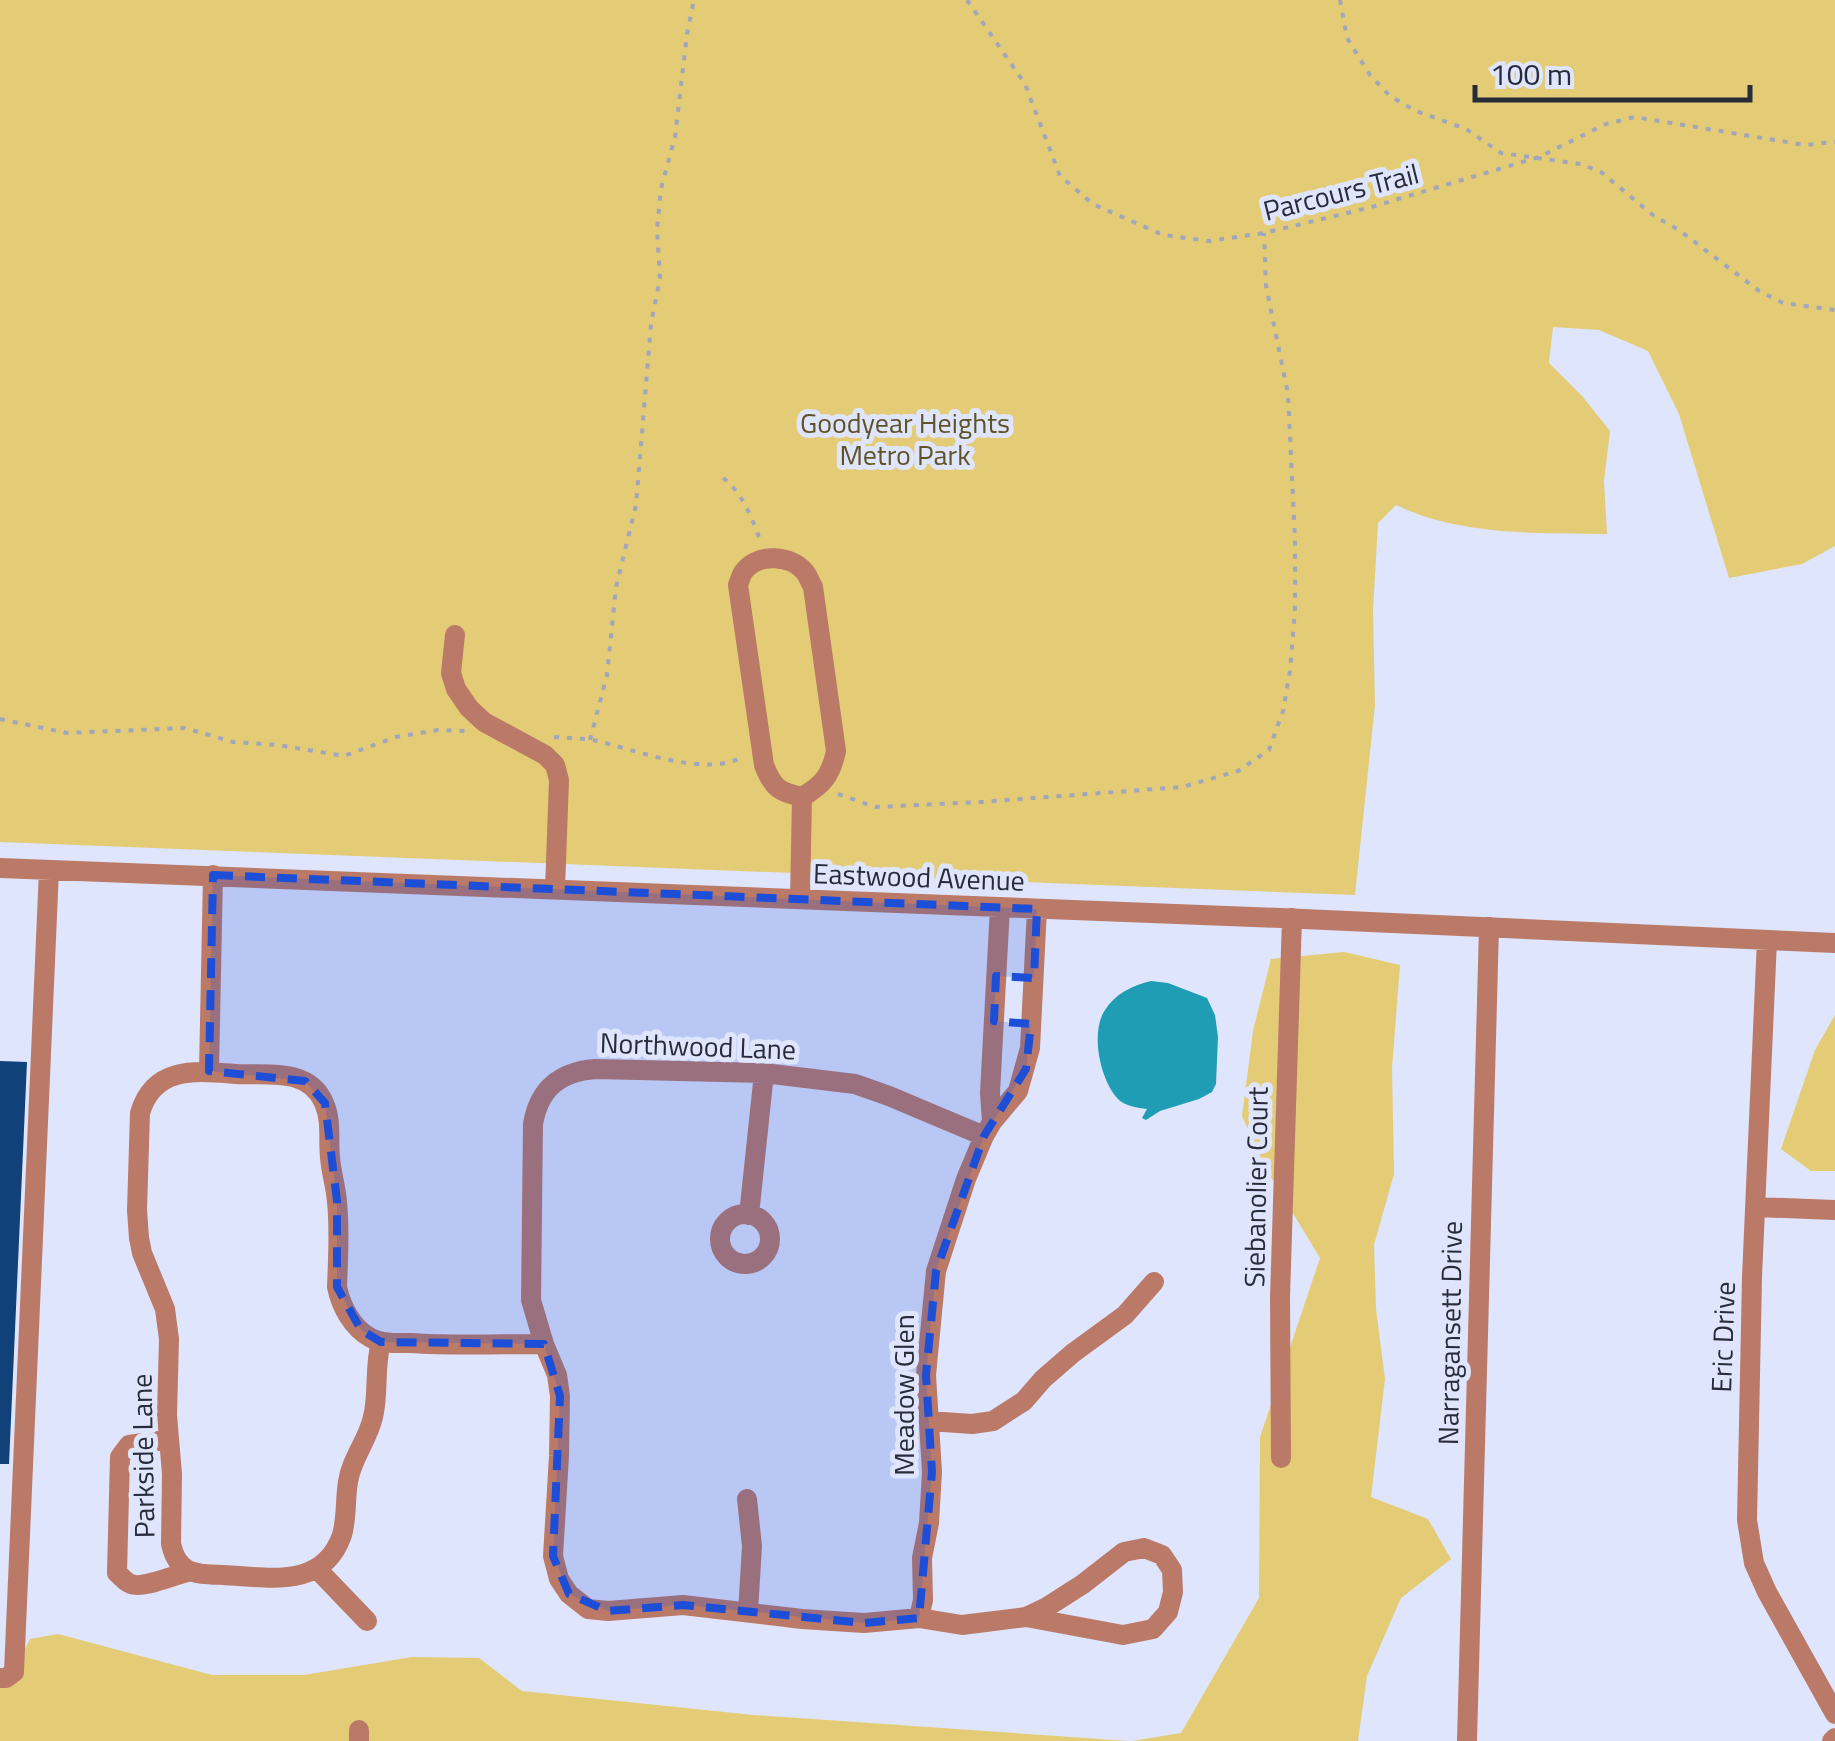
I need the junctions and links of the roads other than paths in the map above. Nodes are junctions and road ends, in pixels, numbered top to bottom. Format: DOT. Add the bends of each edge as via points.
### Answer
graph roads {
  1 [pos="454,635"];
  2 [pos="811,792"];
  3 [pos="0,868"];
  4 [pos="49,870"];
  5 [pos="213,876"];
  6 [pos="555,889"];
  7 [pos="800,900"];
  8 [pos="1000,907"];
  9 [pos="1037,909"];
  10 [pos="1292,918"];
  11 [pos="1489,927"];
  12 [pos="1767,940"];
  13 [pos="1835,943"];
  14 [pos="996,976"];
  15 [pos="1034,978"];
  16 [pos="994,1022"];
  17 [pos="1031,1024"];
  18 [pos="208,1071"];
  19 [pos="764,1073"];
  20 [pos="988,1129"];
  21 [pos="1755,1207"];
  22 [pos="1835,1210"];
  23 [pos="749,1215"];
  24 [pos="1154,1282"];
  25 [pos="381,1342"];
  26 [pos="544,1344"];
  27 [pos="930,1421"];
  28 [pos="169,1439"];
  29 [pos="1281,1458"];
  30 [pos="747,1499"];
  31 [pos="318,1570"];
  32 [pos="188,1572"];
  33 [pos="748,1612"];
  34 [pos="1026,1617"];
  35 [pos="919,1618"];
  36 [pos="367,1620"];
  37 [pos="0,1678"];
  38 [pos="1835,1714"];
  39 [pos="1468,1741"];
  1 -- 6 [label="street" via="451,672 469,708 555,765"];
  2 -- 2 [label="street" via="831,772 836,751 812,587 790,561 760,560 738,586 764,765 782,792"];
  2 -- 7 [label="street"];
  3 -- 4 [label="street, Eastwood Avenue"];
  4 -- 5 [label="street, Eastwood Avenue"];
  4 -- 37 [label="street" via="14,1672"];
  5 -- 6 [label="street, Eastwood Avenue"];
  5 -- 18 [label="street"];
  6 -- 7 [label="street, Eastwood Avenue"];
  7 -- 8 [label="street, Eastwood Avenue"];
  8 -- 9 [label="street, Eastwood Avenue"];
  8 -- 14 [label="street, Meadow Glen"];
  9 -- 10 [label="street, Eastwood Avenue"];
  9 -- 15 [label="street, Meadow Glen"];
  10 -- 11 [label="street, Eastwood Avenue"];
  10 -- 29 [label="street, Siebanolier Court"];
  11 -- 12 [label="street, Eastwood Avenue"];
  11 -- 39 [label="street, Narragansett Drive"];
  12 -- 13 [label="street, Eastwood Avenue"];
  12 -- 21 [label="street, Eric Drive"];
  14 -- 15 [label="street"];
  14 -- 16 [label="street, Meadow Glen"];
  15 -- 17 [label="street, Meadow Glen"];
  16 -- 17 [label="street"];
  16 -- 20 [label="street, Meadow Glen"];
  17 -- 20 [label="street, Meadow Glen" via="1018,1091"];
  18 -- 25 [label="street, Parkside Lane" via="296,1077 319,1094 330,1123 338,1201 339,1298 353,1322"];
  18 -- 28 [label="street, Parkside Lane" via="164,1080 148,1093 140,1113 139,1238 168,1322"];
  19 -- 20 [label="street, Northwood Lane" via="855,1084"];
  19 -- 23 [label="street"];
  19 -- 26 [label="street, Northwood Lane" via="580,1070 554,1082 536,1102 531,1300"];
  20 -- 27 [label="street, Meadow Glen" via="936,1271 926,1375"];
  21 -- 22 [label="street"];
  21 -- 38 [label="street, Eric Drive" via="1746,1491 1751,1548 1766,1592"];
  24 -- 27 [label="street" via="1024,1402 993,1421"];
  25 -- 26 [label="street"];
  25 -- 31 [label="street" via="374,1415 348,1480 342,1535"];
  26 -- 33 [label="street, Northwood Lane" via="560,1396 554,1556 569,1594 598,1610 683,1605"];
  27 -- 35 [label="street, Meadow Glen"];
  28 -- 32 [label="street, Parkside Lane" via="171,1544"];
  28 -- 32 [label="street" via="130,1445 120,1457 118,1574 130,1584 146,1584"];
  30 -- 33 [label="street"];
  31 -- 32 [label="street" via="292,1578"];
  31 -- 36 [label="street"];
  33 -- 35 [label="street, Northwood Lane" via="864,1623"];
  34 -- 34 [label="street, Northwood Lane" via="1124,1552 1144,1548 1172,1570 1168,1612 1153,1629 1123,1635"];
  34 -- 35 [label="street, Northwood Lane" via="962,1624"];
}
